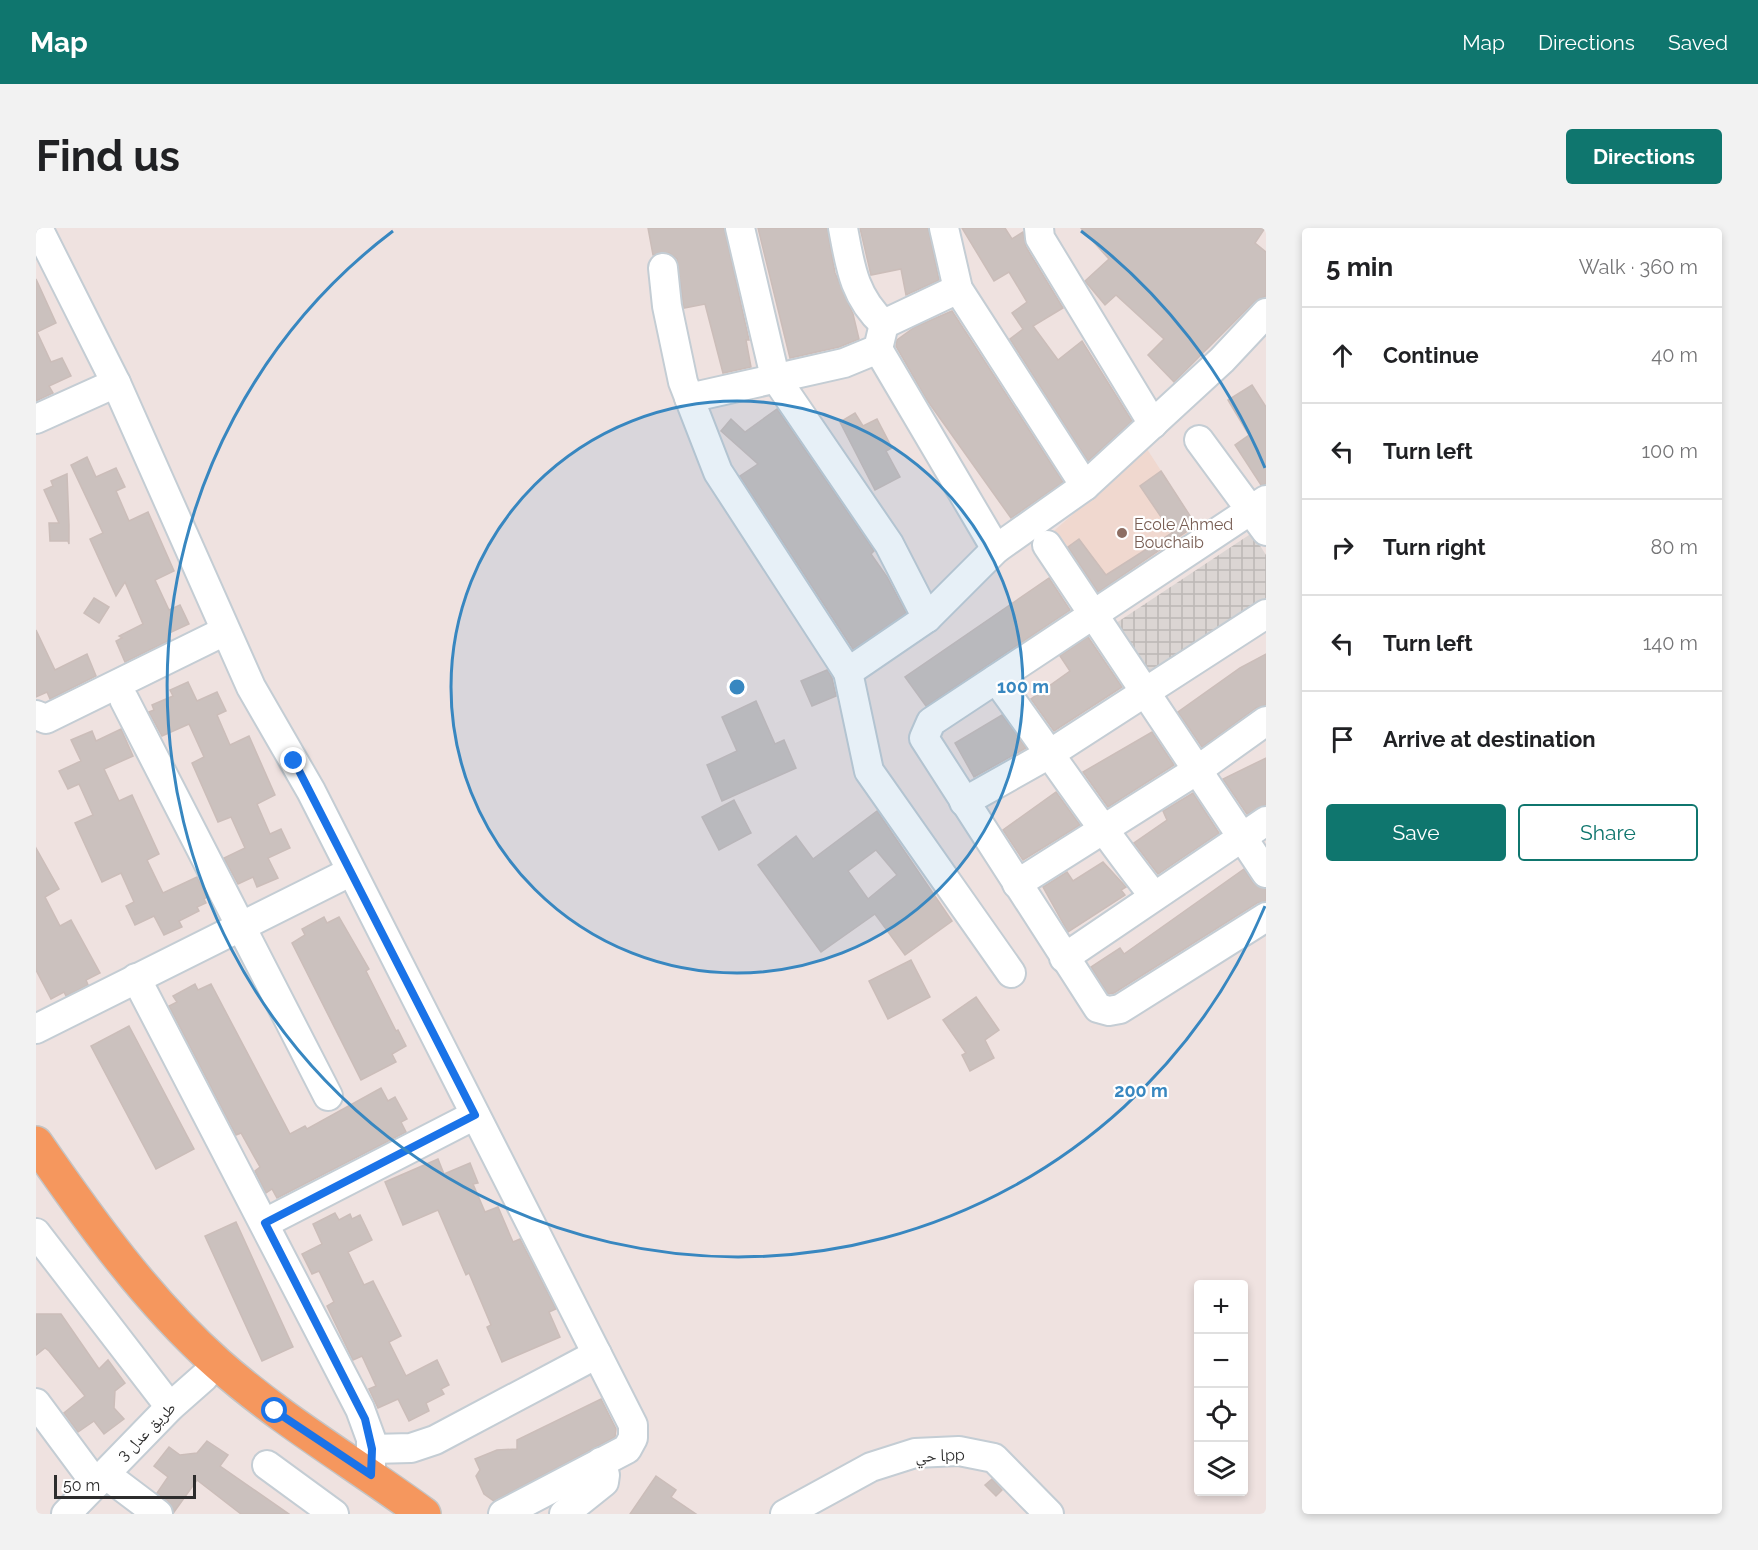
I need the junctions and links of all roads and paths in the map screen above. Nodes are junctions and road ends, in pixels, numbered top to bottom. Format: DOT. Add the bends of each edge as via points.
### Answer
graph roads {
  1 [pos="38,228"];
  2 [pos="740,228"];
  3 [pos="843,228"];
  4 [pos="944,228"];
  5 [pos="1039,228"];
  6 [pos="663,268"];
  7 [pos="958,290"];
  8 [pos="1266,313"];
  9 [pos="881,337"];
  10 [pos="775,377"];
  11 [pos="116,383"];
  12 [pos="689,398"];
  13 [pos="36,419"];
  14 [pos="1153,424"];
  15 [pos="1199,440"];
  16 [pos="1085,486"];
  17 [pos="1261,514"];
  18 [pos="1047,545"];
  19 [pos="996,549"];
  20 [pos="1266,614"];
  21 [pos="1092,615"];
  22 [pos="927,618"];
  23 [pos="225,632"];
  24 [pos="848,672"];
  25 [pos="996,679"];
  26 [pos="1144,692"];
  27 [pos="124,699"];
  28 [pos="36,715"];
  29 [pos="1266,721"];
  30 [pos="1051,753"];
  31 [pos="1199,769"];
  32 [pos="964,802"];
  33 [pos="1266,820"];
  34 [pos="1102,830"];
  35 [pos="1242,837"];
  36 [pos="350,872"];
  37 [pos="1266,873"];
  38 [pos="1017,884"];
  39 [pos="1154,896"];
  40 [pos="1266,917"];
  41 [pos="242,927"];
  42 [pos="1064,958"];
  43 [pos="1011,973"];
  44 [pos="136,978"];
  45 [pos="36,1029"];
  46 [pos="328,1096"];
  47 [pos="475,1115"];
  48 [pos="36,1143"];
  49 [pos="36,1179"];
  50 [pos="265,1223"];
  51 [pos="36,1233"];
  52 [pos="597,1354"];
  53 [pos="204,1377"];
  54 [pos="36,1403"];
  55 [pos="170,1407"];
  56 [pos="371,1462"];
  57 [pos="601,1462"];
  58 [pos="267,1465"];
  59 [pos="101,1479"];
  60 [pos="505,1513"];
  61 [pos="66,1514"];
  62 [pos="158,1514"];
  63 [pos="334,1514"];
  64 [pos="385,1514"];
  65 [pos="424,1514"];
  66 [pos="564,1514"];
  67 [pos="785,1514"];
  68 [pos="1049,1514"];
  1 -- 11 [label="street"];
  2 -- 10 [label="street"];
  3 -- 9 [label="street" via="853,279"];
  4 -- 7 [label="street"];
  5 -- 14 [label="street" via="1040,238"];
  6 -- 12 [label="street" via="674,344"];
  7 -- 9 [label="street"];
  7 -- 16 [label="street"];
  8 -- 14 [label="street"];
  9 -- 10 [label="street" via="844,363"];
  9 -- 19 [label="street"];
  10 -- 12 [label="street"];
  10 -- 22 [label="street" via="889,544"];
  11 -- 13 [label="street"];
  11 -- 23 [label="street"];
  12 -- 24 [label="street" via="718,472"];
  14 -- 16 [label="street"];
  15 -- 17 [label="street"];
  16 -- 19 [label="street"];
  17 -- 21 [label="street"];
  18 -- 21 [label="street"];
  19 -- 22 [label="street"];
  20 -- 26 [label="street"];
  21 -- 25 [label="street"];
  21 -- 26 [label="street"];
  22 -- 24 [label="street"];
  23 -- 28 [label="street" via="46,719"];
  23 -- 36 [label="street"];
  24 -- 43 [label="street" via="868,771"];
  25 -- 30 [label="street"];
  25 -- 32 [label="street" via="931,722 925,731 926,744"];
  26 -- 30 [label="street"];
  26 -- 31 [label="street"];
  27 -- 41 [label="street"];
  29 -- 31 [label="street"];
  30 -- 32 [label="street"];
  30 -- 34 [label="street"];
  31 -- 34 [label="street"];
  31 -- 35 [label="street"];
  32 -- 38 [label="street"];
  33 -- 35 [label="street"];
  34 -- 38 [label="street"];
  34 -- 39 [label="street"];
  35 -- 37 [label="street"];
  35 -- 39 [label="street"];
  36 -- 41 [label="street"];
  36 -- 47 [label="street"];
  38 -- 42 [label="street"];
  39 -- 42 [label="street"];
  40 -- 42 [label="street" via="1115,1011 1104,1011 1094,1004"];
  41 -- 44 [label="street"];
  41 -- 46 [label="street"];
  44 -- 45 [label="street"];
  44 -- 50 [label="street"];
  47 -- 50 [label="street"];
  47 -- 52 [label="street"];
  48 -- 56 [label="main road" via="138,1280 189,1337 275,1411"];
  49 -- 53 [label="main road" via="110,1281"];
  50 -- 56 [label="street" via="360,1409"];
  51 -- 55 [label="street"];
  52 -- 56 [label="street" via="435,1440"];
  52 -- 57 [label="street" via="634,1431 627,1449"];
  53 -- 55 [label="street, طريق عدل 3"];
  53 -- 64 [label="main road"];
  54 -- 59 [label="street"];
  55 -- 59 [label="street, طريق عدل 3"];
  56 -- 65 [label="main road"];
  57 -- 60 [label="street"];
  57 -- 66 [label="street" via="604,1482"];
  58 -- 63 [label="street"];
  59 -- 61 [label="street, طريق عدل 3"];
  59 -- 62 [label="street"];
  67 -- 68 [label="street, حي lpp" via="871,1467 915,1453 959,1451 994,1458"];
}
